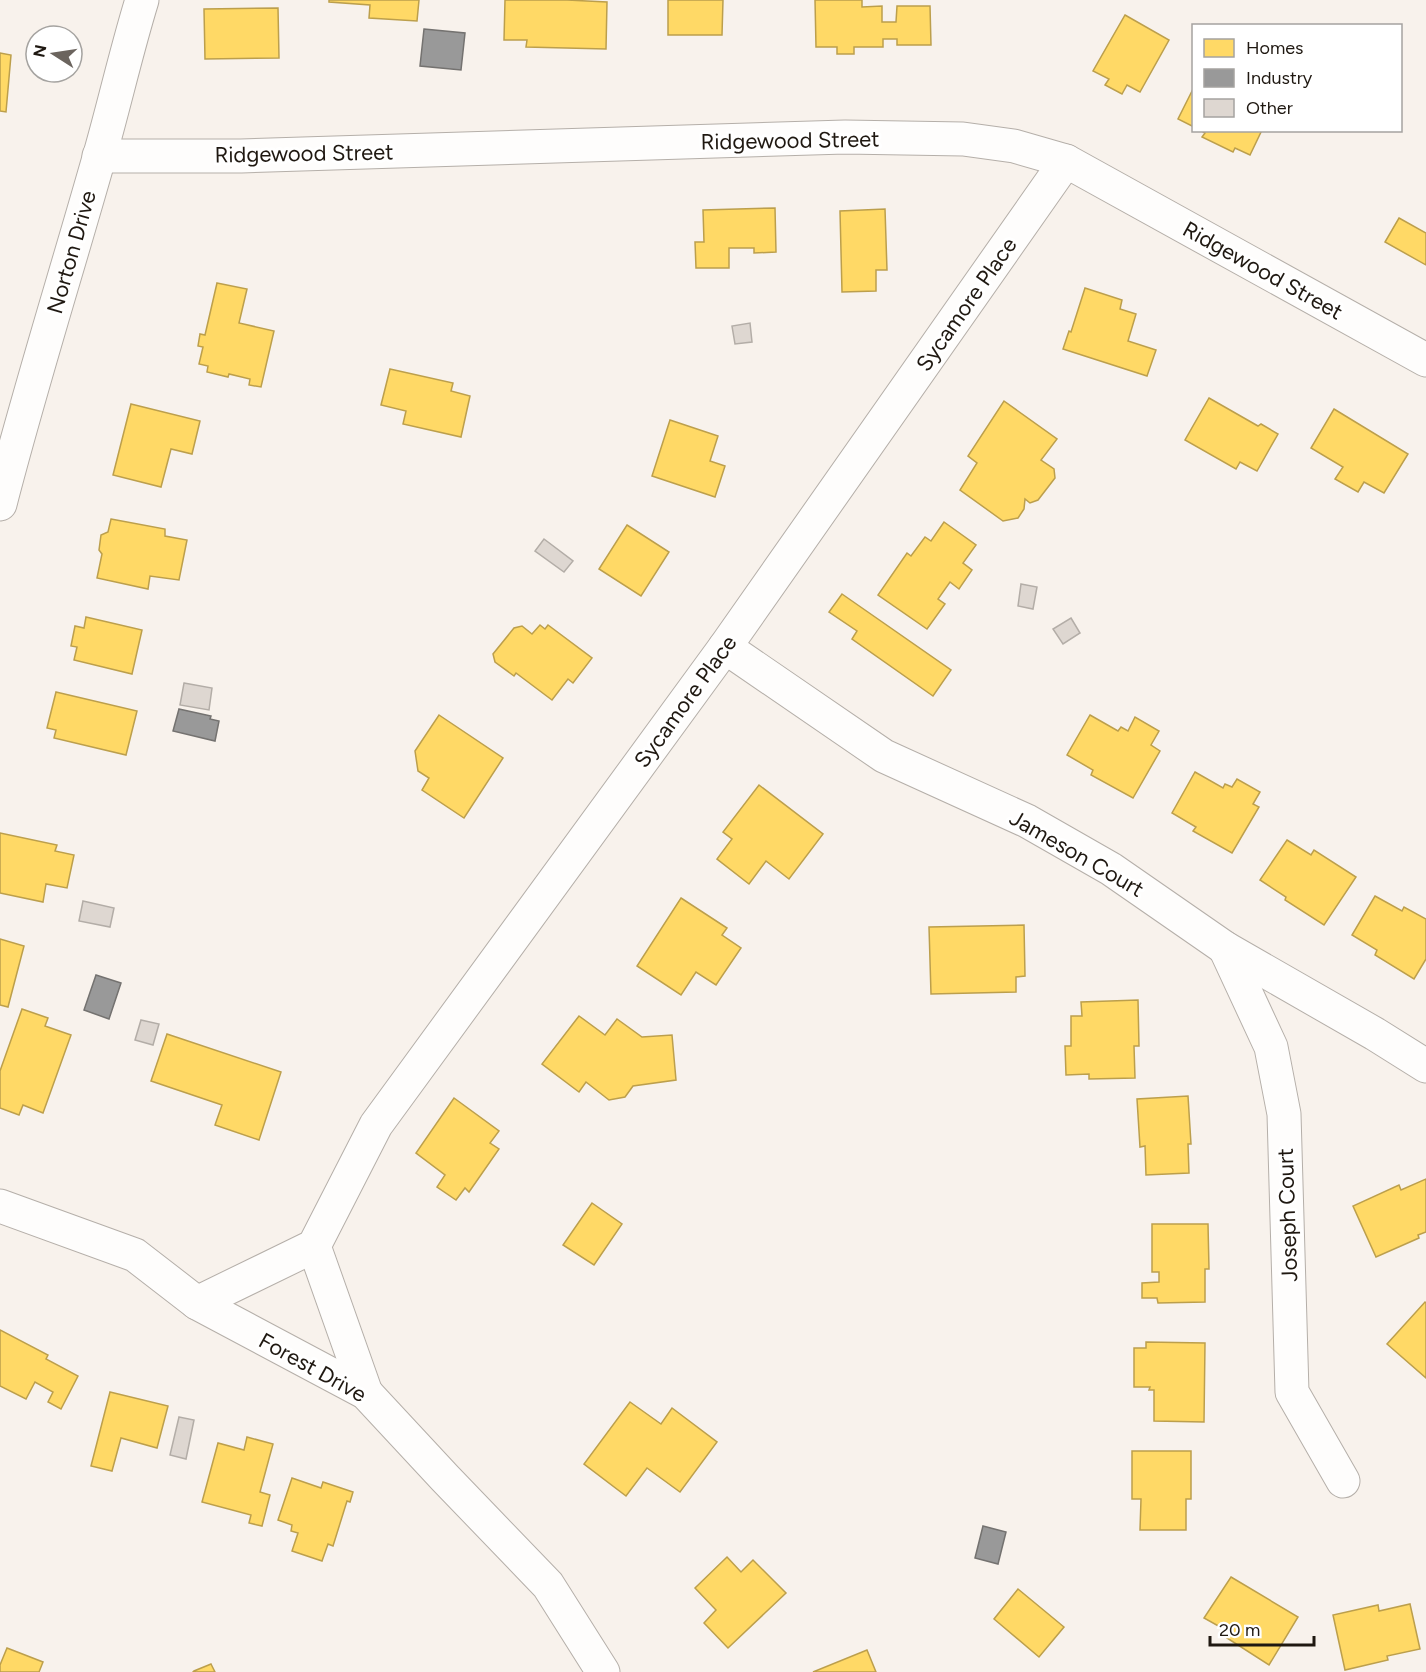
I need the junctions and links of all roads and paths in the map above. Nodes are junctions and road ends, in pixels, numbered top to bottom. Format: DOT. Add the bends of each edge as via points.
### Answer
graph roads {
  1 [pos="142,0"];
  2 [pos="99,156"];
  3 [pos="1066,161"];
  4 [pos="1426,360"];
  5 [pos="0,504"];
  6 [pos="725,647"];
  7 [pos="1225,948"];
  8 [pos="1426,1066"];
  9 [pos="0,1206"];
  10 [pos="314,1246"];
  11 [pos="197,1304"];
  12 [pos="366,1393"];
  13 [pos="1343,1481"];
  14 [pos="603,1672"];
  1 -- 2 [label="street, Norton Drive"];
  2 -- 3 [label="street, Ridgewood Street" via="241,156 845,137 963,139 1014,146"];
  2 -- 5 [label="street, Norton Drive"];
  3 -- 4 [label="street, Ridgewood Street"];
  3 -- 6 [label="street, Sycamore Place"];
  6 -- 7 [label="street, Jameson Court" via="884,756 1027,821 1111,869"];
  6 -- 10 [label="street, Sycamore Place" via="376,1125"];
  7 -- 8 [label="street, Jameson Court"];
  7 -- 13 [label="street, Joseph Court" via="1271,1047 1284,1114 1292,1392"];
  9 -- 11 [label="street, Forest Drive" via="135,1255"];
  10 -- 11 [label="street"];
  10 -- 12 [label="street"];
  11 -- 12 [label="street, Forest Drive"];
  12 -- 14 [label="street, Forest Drive" via="548,1585"];
}
